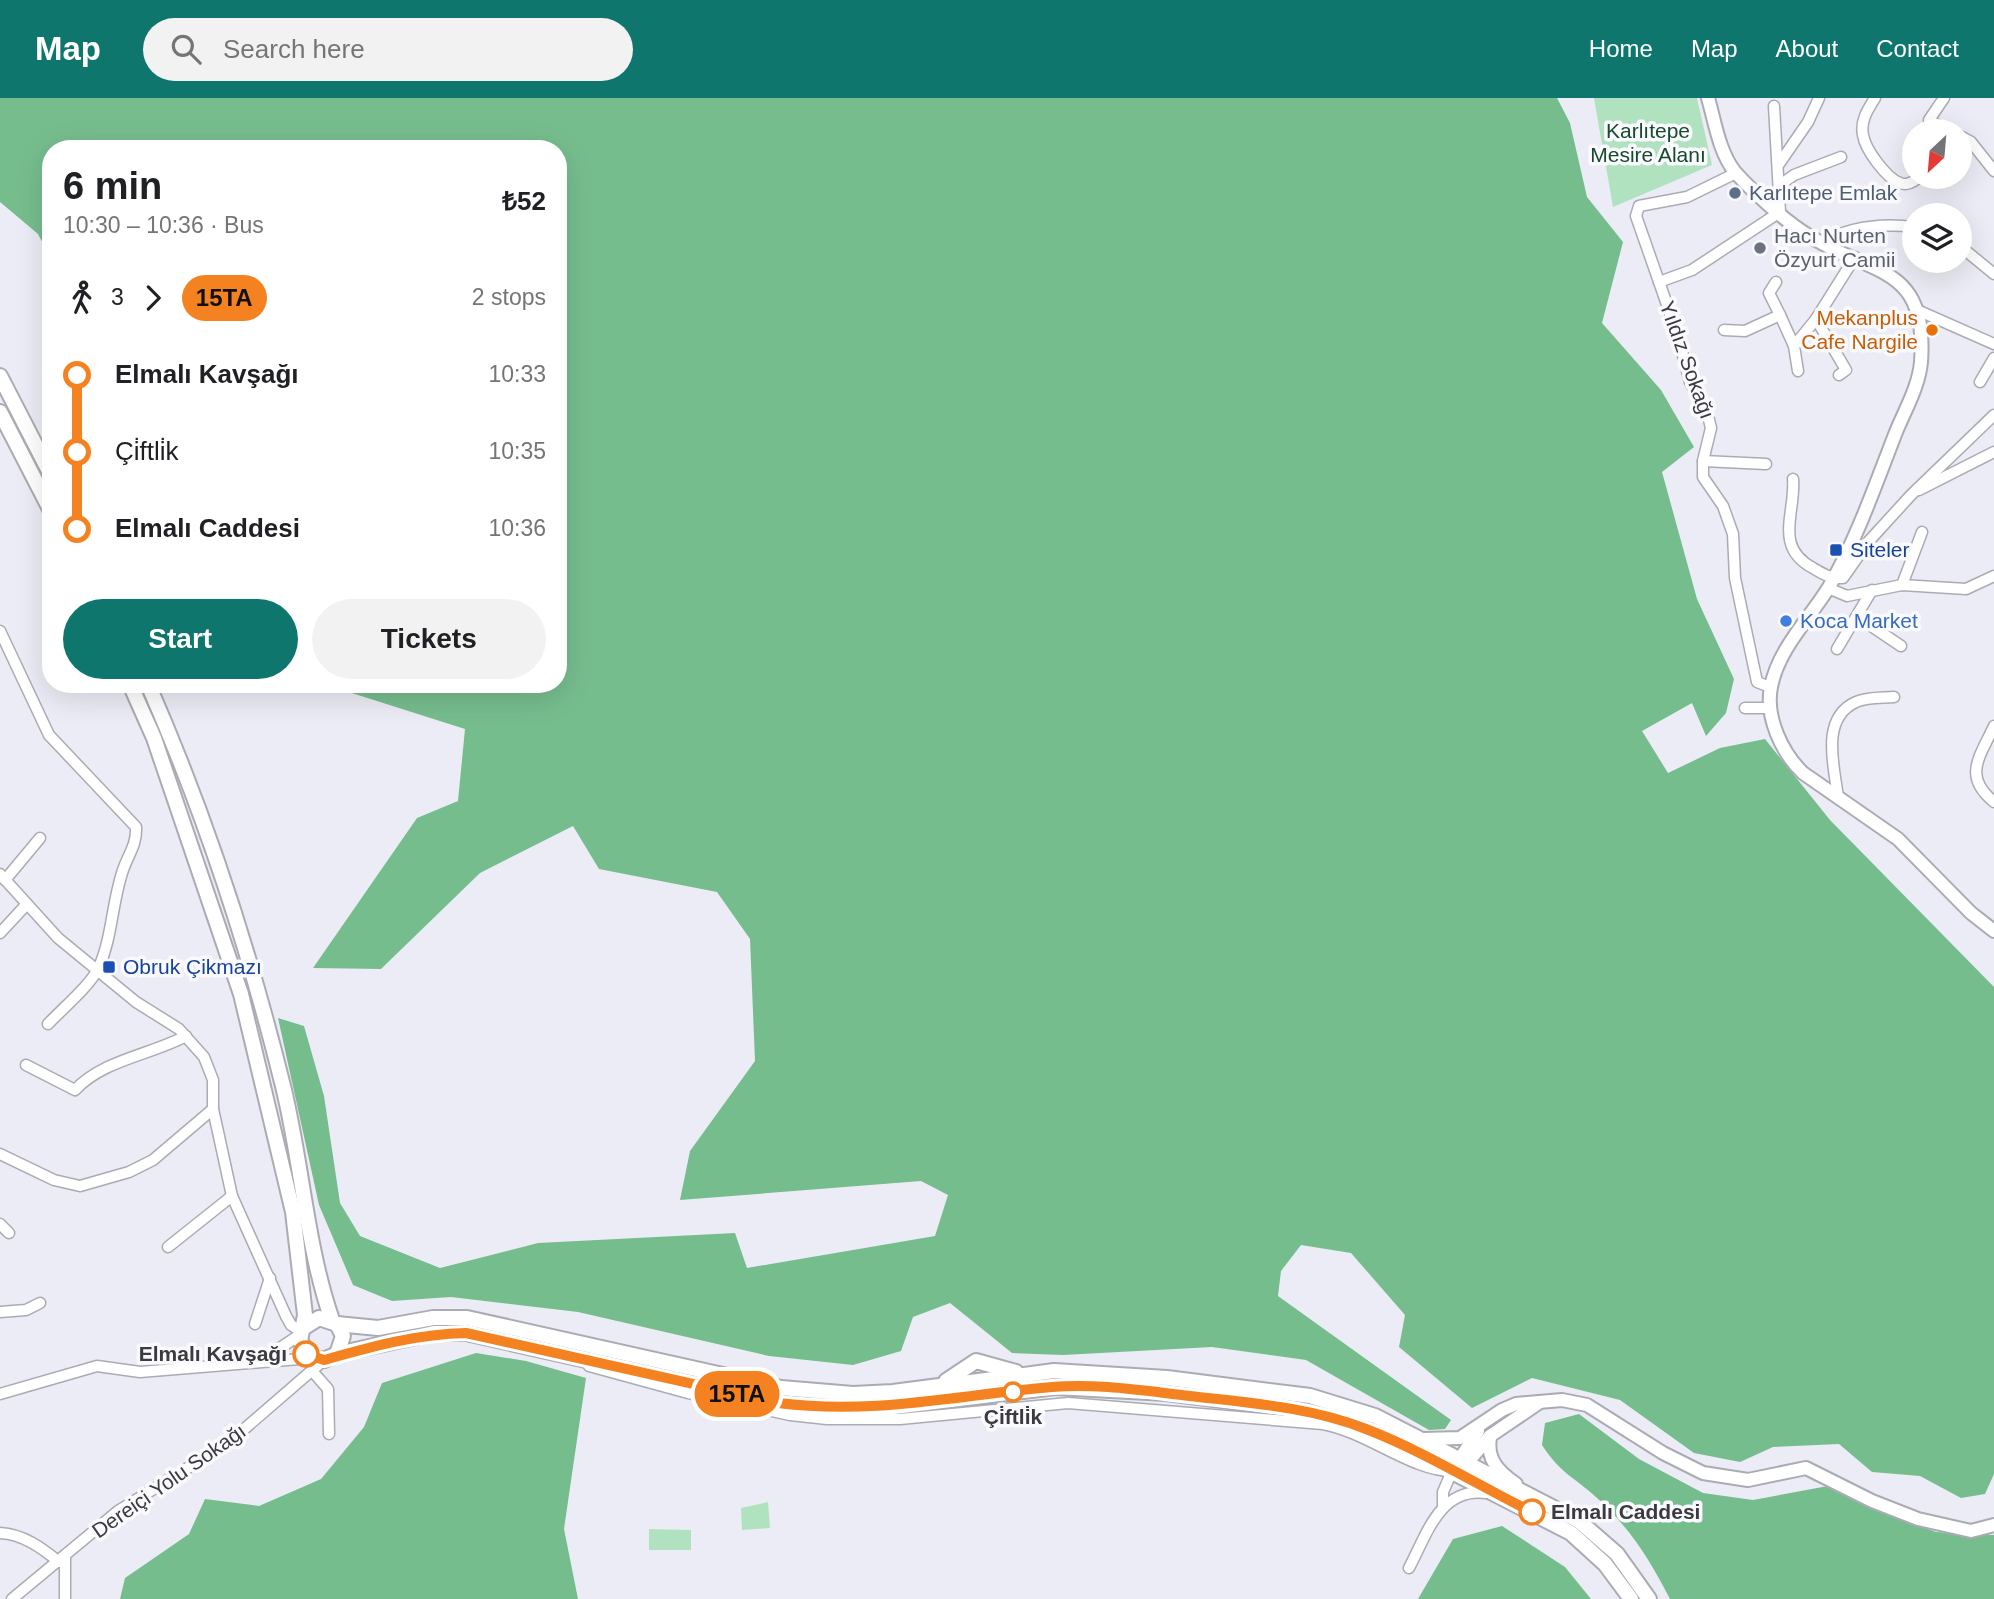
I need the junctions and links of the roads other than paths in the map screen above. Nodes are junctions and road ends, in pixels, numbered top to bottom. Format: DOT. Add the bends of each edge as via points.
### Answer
graph roads {
  1 [pos="1708,98"];
  2 [pos="1819,98"];
  3 [pos="1875,98"];
  4 [pos="1944,98"];
  5 [pos="1774,106"];
  6 [pos="1930,119"];
  7 [pos="1972,143"];
  8 [pos="1841,157"];
  9 [pos="1779,164"];
  10 [pos="1994,170"];
  11 [pos="1736,173"];
  12 [pos="1902,183"];
  13 [pos="1780,185"];
  14 [pos="1780,212"];
  15 [pos="1902,225"];
  16 [pos="1821,243"];
  17 [pos="1972,256"];
  18 [pos="1855,257"];
  19 [pos="1994,274"];
  20 [pos="1659,282"];
  21 [pos="1776,282"];
  22 [pos="1917,310"];
  23 [pos="1780,315"];
  24 [pos="1816,319"];
  25 [pos="1724,330"];
  26 [pos="1994,344"];
  27 [pos="1794,346"];
  28 [pos="1994,358"];
  29 [pos="1798,371"];
  30 [pos="1839,375"];
  31 [pos="0,376"];
  32 [pos="1980,382"];
  33 [pos="0,412"];
  34 [pos="1994,415"];
  35 [pos="1994,452"];
  36 [pos="42,458"];
  37 [pos="1703,461"];
  38 [pos="1766,464"];
  39 [pos="1793,479"];
  40 [pos="42,493"];
  41 [pos="1911,495"];
  42 [pos="1922,532"];
  43 [pos="1994,576"];
  44 [pos="1830,583"];
  45 [pos="1902,585"];
  46 [pos="1872,590"];
  47 [pos="1858,617"];
  48 [pos="0,631"];
  49 [pos="1901,646"];
  50 [pos="1837,649"];
  51 [pos="1770,687"];
  52 [pos="135,693"];
  53 [pos="152,693"];
  54 [pos="1894,696"];
  55 [pos="1745,708"];
  56 [pos="1771,708"];
  57 [pos="1994,726"];
  58 [pos="1838,797"];
  59 [pos="1994,802"];
  60 [pos="40,838"];
  61 [pos="3,877"];
  62 [pos="26,905"];
  63 [pos="1994,931"];
  64 [pos="0,933"];
  65 [pos="98,970"];
  66 [pos="48,1024"];
  67 [pos="186,1036"];
  68 [pos="26,1065"];
  69 [pos="213,1109"];
  70 [pos="0,1154"];
  71 [pos="232,1196"];
  72 [pos="0,1224"];
  73 [pos="9,1233"];
  74 [pos="168,1247"];
  75 [pos="270,1278"];
  76 [pos="40,1303"];
  77 [pos="0,1312"];
  78 [pos="334,1322"];
  79 [pos="255,1324"];
  80 [pos="302,1331"];
  81 [pos="261,1360"];
  82 [pos="322,1361"];
  83 [pos="0,1395"];
  84 [pos="1541,1402"];
  85 [pos="1482,1424"];
  86 [pos="329,1434"];
  87 [pos="1490,1436"];
  88 [pos="1419,1438"];
  89 [pos="1464,1460"];
  90 [pos="1451,1471"];
  91 [pos="1499,1495"];
  92 [pos="1537,1498"];
  93 [pos="1443,1505"];
  94 [pos="1994,1525"];
  95 [pos="0,1534"];
  96 [pos="62,1559"];
  97 [pos="1409,1568"];
  98 [pos="12,1599"];
  99 [pos="65,1599"];
  100 [pos="1631,1599"];
  101 [pos="1649,1599"];
  1 -- 11 [label="main road" via="1724,152"];
  2 -- 9 [label="street"];
  3 -- 12 [label="street" via="1863,119 1863,138 1888,174"];
  4 -- 6 [label="street"];
  5 -- 9 [label="street"];
  7 -- 10 [label="street"];
  8 -- 13 [label="street"];
  9 -- 13 [label="street"];
  11 -- 14 [label="main road"];
  11 -- 20 [label="street, Yıldız Sokağı" via="1688,197 1636,209"];
  13 -- 14 [label="street"];
  14 -- 16 [label="main road"];
  14 -- 20 [label="street" via="1692,270"];
  15 -- 16 [label="street" via="1882,224 1838,233"];
  16 -- 18 [label="main road"];
  17 -- 19 [label="street"];
  18 -- 22 [label="main road" via="1892,275"];
  18 -- 24 [label="street"];
  20 -- 37 [label="street, Yıldız Sokağı" via="1690,382 1711,428"];
  21 -- 23 [label="street" via="1769,293"];
  22 -- 26 [label="street"];
  22 -- 44 [label="main road" via="1918,379"];
  23 -- 25 [label="street" via="1745,331"];
  23 -- 27 [label="street"];
  24 -- 27 [label="street"];
  24 -- 30 [label="street" via="1846,370"];
  27 -- 29 [label="street"];
  28 -- 32 [label="street"];
  31 -- 36 [label="highway"];
  33 -- 40 [label="highway"];
  34 -- 41 [label="street"];
  35 -- 41 [label="street"];
  37 -- 38 [label="street"];
  37 -- 51 [label="street" via="1703,477 1723,506 1733,534 1735,578 1757,682"];
  39 -- 44 [label="street" via="1789,518 1794,555"];
  41 -- 44 [label="street" via="1869,541 1849,573"];
  42 -- 45 [label="street"];
  43 -- 45 [label="street" via="1966,589"];
  44 -- 46 [label="street" via="1847,596"];
  44 -- 51 [label="main road" via="1803,622"];
  45 -- 46 [label="street"];
  46 -- 47 [label="street"];
  47 -- 49 [label="street"];
  47 -- 50 [label="street"];
  48 -- 65 [label="street" via="49,735 136,827 137,841 123,869 115,918"];
  51 -- 56 [label="main road"];
  52 -- 80 [label="highway" via="241,994 293,1212 305,1314"];
  53 -- 78 [label="highway" via="232,901 283,1087"];
  54 -- 58 [label="street" via="1858,700 1837,720 1832,742"];
  55 -- 56 [label="street"];
  56 -- 58 [label="main road" via="1781,744 1792,762"];
  57 -- 59 [label="street" via="1974,772 1976,783"];
  58 -- 63 [label="main road" via="1898,839"];
  60 -- 61 [label="street"];
  61 -- 62 [label="street"];
  62 -- 64 [label="street"];
  62 -- 65 [label="street"];
  65 -- 66 [label="street"];
  65 -- 67 [label="street"];
  67 -- 68 [label="street" via="94,1071 75,1090"];
  67 -- 69 [label="street" via="204,1057 213,1080"];
  69 -- 70 [label="street" via="153,1160 80,1186 54,1180"];
  69 -- 71 [label="street"];
  71 -- 74 [label="street"];
  71 -- 75 [label="street"];
  72 -- 73 [label="street"];
  75 -- 79 [label="street"];
  75 -- 80 [label="street" via="291,1325"];
  76 -- 77 [label="street" via="26,1310"];
  78 -- 80 [label="highway" via="313,1319"];
  78 -- 82 [label="highway" via="343,1342"];
  78 -- 88 [label="highway" via="378,1328 433,1318 467,1318 815,1392 893,1392 1027,1375 1107,1372 1310,1396 1375,1416"];
  80 -- 81 [label="street"];
  80 -- 82 [label="highway" via="302,1348"];
  81 -- 82 [label="street"];
  81 -- 83 [label="street" via="140,1372 97,1366"];
  82 -- 86 [label="street"];
  82 -- 90 [label="highway" via="435,1333 466,1333 768,1401 814,1407 894,1407 1055,1387 1106,1388 1307,1410 1361,1427"];
  82 -- 96 [label="street, Dereiçi Yolu Sokağı" via="228,1443 118,1511"];
  84 -- 85 [label="main road" via="1516,1404"];
  84 -- 87 [label="main road"];
  84 -- 94 [label="main road" via="1587,1405 1703,1473 1748,1480 1806,1468 1918,1519 1971,1531"];
  85 -- 88 [label="main road" via="1460,1438"];
  85 -- 89 [label="main road"];
  87 -- 89 [label="main road"];
  87 -- 92 [label="main road" via="1493,1462"];
  88 -- 89 [label="highway"];
  89 -- 90 [label="main road" via="1465,1468"];
  89 -- 92 [label="highway"];
  90 -- 91 [label="highway"];
  90 -- 93 [label="street"];
  91 -- 93 [label="street" via="1467,1493"];
  91 -- 100 [label="highway" via="1579,1540 1605,1564"];
  92 -- 101 [label="highway" via="1598,1536"];
  93 -- 97 [label="street"];
  95 -- 96 [label="street"];
  96 -- 98 [label="street, Dereiçi Yolu Sokağı"];
  96 -- 99 [label="street"];
}
